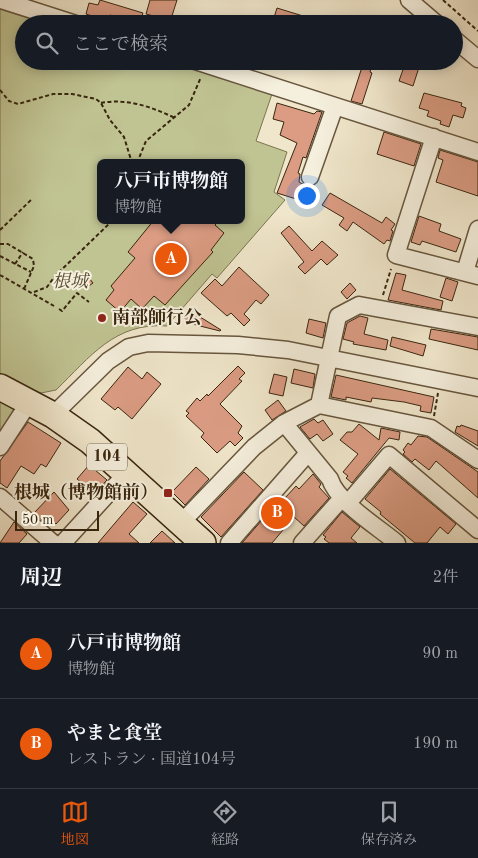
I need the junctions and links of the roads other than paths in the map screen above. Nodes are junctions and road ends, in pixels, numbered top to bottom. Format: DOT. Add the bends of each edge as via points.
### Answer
graph roads {
  1 [pos="1,0"];
  2 [pos="409,0"];
  3 [pos="48,15"];
  4 [pos="426,15"];
  5 [pos="463,47"];
  6 [pos="478,59"];
  7 [pos="223,70"];
  8 [pos="335,106"];
  9 [pos="434,137"];
  10 [pos="478,152"];
  11 [pos="310,178"];
  12 [pos="478,229"];
  13 [pos="471,274"];
  14 [pos="478,327"];
  15 [pos="329,358"];
  16 [pos="0,387"];
  17 [pos="478,388"];
  18 [pos="28,404"];
  19 [pos="319,405"];
  20 [pos="53,415"];
  21 [pos="284,423"];
  22 [pos="0,447"];
  23 [pos="308,453"];
  24 [pos="478,460"];
  25 [pos="126,474"];
  26 [pos="0,497"];
  27 [pos="345,500"];
  28 [pos="181,523"];
  29 [pos="478,530"];
  30 [pos="52,543"];
  31 [pos="63,543"];
  32 [pos="203,543"];
  33 [pos="228,543"];
  34 [pos="302,543"];
  35 [pos="397,543"];
  1 -- 3 [label="street"];
  2 -- 4 [label="street"];
  5 -- 6 [label="street"];
  7 -- 8 [label="street"];
  8 -- 9 [label="street"];
  8 -- 11 [label="street"];
  9 -- 10 [label="street"];
  9 -- 13 [label="street" via="396,255"];
  12 -- 13 [label="street"];
  14 -- 15 [label="street" via="359,305 338,316"];
  15 -- 17 [label="street"];
  15 -- 19 [label="street"];
  15 -- 20 [label="street" via="238,345 142,344 128,347 108,361"];
  16 -- 18 [label="highway, 104"];
  18 -- 20 [label="highway, 104"];
  18 -- 22 [label="street"];
  19 -- 21 [label="street"];
  19 -- 24 [label="street" via="431,428"];
  20 -- 25 [label="highway, 104" via="90,441"];
  21 -- 23 [label="street"];
  21 -- 28 [label="street" via="241,459"];
  23 -- 27 [label="street" via="330,479 333,489"];
  23 -- 33 [label="street"];
  25 -- 28 [label="highway, 104"];
  25 -- 31 [label="street"];
  26 -- 30 [label="street"];
  27 -- 29 [label="street" via="389,455"];
  27 -- 34 [label="street"];
  27 -- 35 [label="street"];
  28 -- 32 [label="highway, 104"];
}
